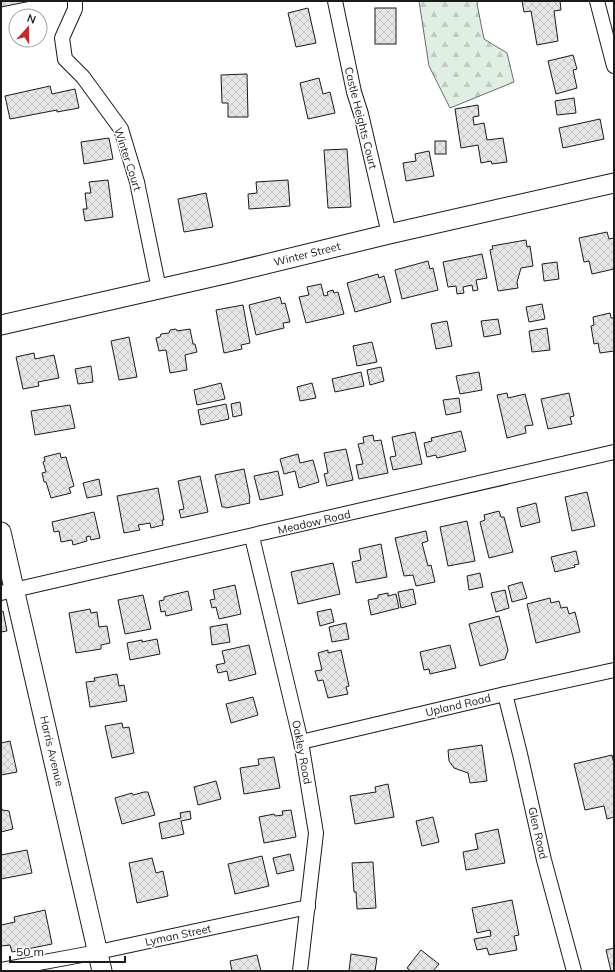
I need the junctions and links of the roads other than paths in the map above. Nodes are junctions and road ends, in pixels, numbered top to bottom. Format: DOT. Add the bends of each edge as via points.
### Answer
graph roads {
  1 [pos="74,1"];
  2 [pos="335,1"];
  3 [pos="597,1"];
  4 [pos="614,66"];
  5 [pos="614,183"];
  6 [pos="389,234"];
  7 [pos="159,289"];
  8 [pos="1,325"];
  9 [pos="614,452"];
  10 [pos="1,532"];
  11 [pos="252,536"];
  12 [pos="8,592"];
  13 [pos="614,670"];
  14 [pos="505,694"];
  15 [pos="302,742"];
  16 [pos="308,907"];
  17 [pos="98,952"];
  18 [pos="1,970"];
  19 [pos="102,971"];
  20 [pos="300,971"];
  21 [pos="574,971"];
  1 -- 7 [label="street, Winter Court" via="75,9 62,38 65,59 83,77 121,129 138,182"];
  2 -- 6 [label="street, Castle Heights Court" via="354,92"];
  3 -- 4 [label="street"];
  5 -- 6 [label="main road, Winter Street"];
  6 -- 7 [label="main road, Winter Street"];
  7 -- 8 [label="main road, Winter Street"];
  9 -- 11 [label="street, Meadow Road"];
  10 -- 12 [label="main road, Harris Avenue"];
  11 -- 12 [label="street, Meadow Road"];
  11 -- 15 [label="street, Oakley Road"];
  12 -- 17 [label="main road, Harris Avenue"];
  13 -- 14 [label="street, Upland Road"];
  14 -- 15 [label="street, Upland Road"];
  14 -- 21 [label="street, Glen Road" via="544,860"];
  15 -- 16 [label="street, Oakley Road" via="316,833"];
  16 -- 17 [label="street, Lyman Street"];
  16 -- 20 [label="street, Oakley Road"];
  17 -- 18 [label="street, Lyman Street"];
  17 -- 19 [label="main road, Harris Avenue"];
}
